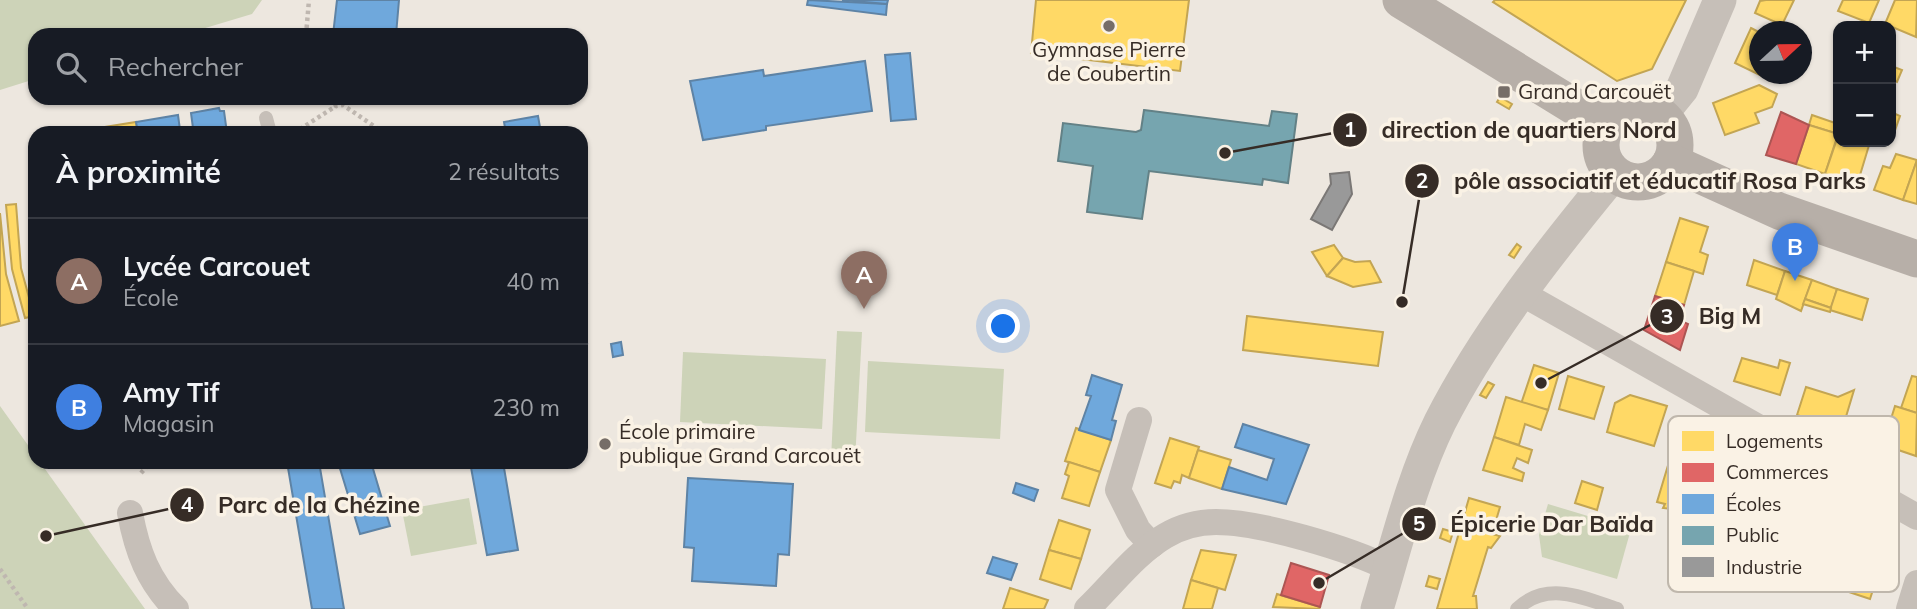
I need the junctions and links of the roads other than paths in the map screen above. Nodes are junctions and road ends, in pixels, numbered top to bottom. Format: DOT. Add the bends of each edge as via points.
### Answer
graph roads {
  1 [pos="1401,0"];
  2 [pos="1720,0"];
  3 [pos="1661,115"];
  4 [pos="266,118"];
  5 [pos="268,126"];
  6 [pos="1606,126"];
  7 [pos="1671,162"];
  8 [pos="1614,174"];
  9 [pos="1917,259"];
  10 [pos="1523,294"];
  11 [pos="1739,416"];
  12 [pos="1139,420"];
  13 [pos="1899,507"];
  14 [pos="130,513"];
  15 [pos="1917,517"];
  16 [pos="1152,545"];
  17 [pos="1390,569"];
  18 [pos="1917,583"];
  19 [pos="176,609"];
  20 [pos="1087,609"];
  21 [pos="1377,609"];
  22 [pos="1517,609"];
  23 [pos="1617,609"];
  24 [pos="1909,609"];
  1 -- 6 [label="main road"];
  2 -- 3 [label="street" via="1682,89"];
  3 -- 6 [label="main road" via="1647,108 1631,108 1616,114"];
  3 -- 7 [label="main road" via="1674,136"];
  4 -- 5 [label="lane"];
  6 -- 8 [label="main road" via="1601,152"];
  7 -- 8 [label="main road" via="1661,175 1646,182 1629,182"];
  7 -- 9 [label="main road" via="1779,211"];
  8 -- 10 [label="street"];
  10 -- 11 [label="street"];
  10 -- 17 [label="street" via="1495,329 1440,422"];
  12 -- 16 [label="street" via="1118,490 1138,530"];
  13 -- 15 [label="street"];
  14 -- 19 [label="street" via="137,552"];
  16 -- 17 [label="street" via="1186,526 1230,523 1359,553"];
  16 -- 20 [label="street"];
  17 -- 21 [label="street"];
  18 -- 24 [label="street"];
  22 -- 23 [label="lane" via="1534,597 1557,592"];
}
